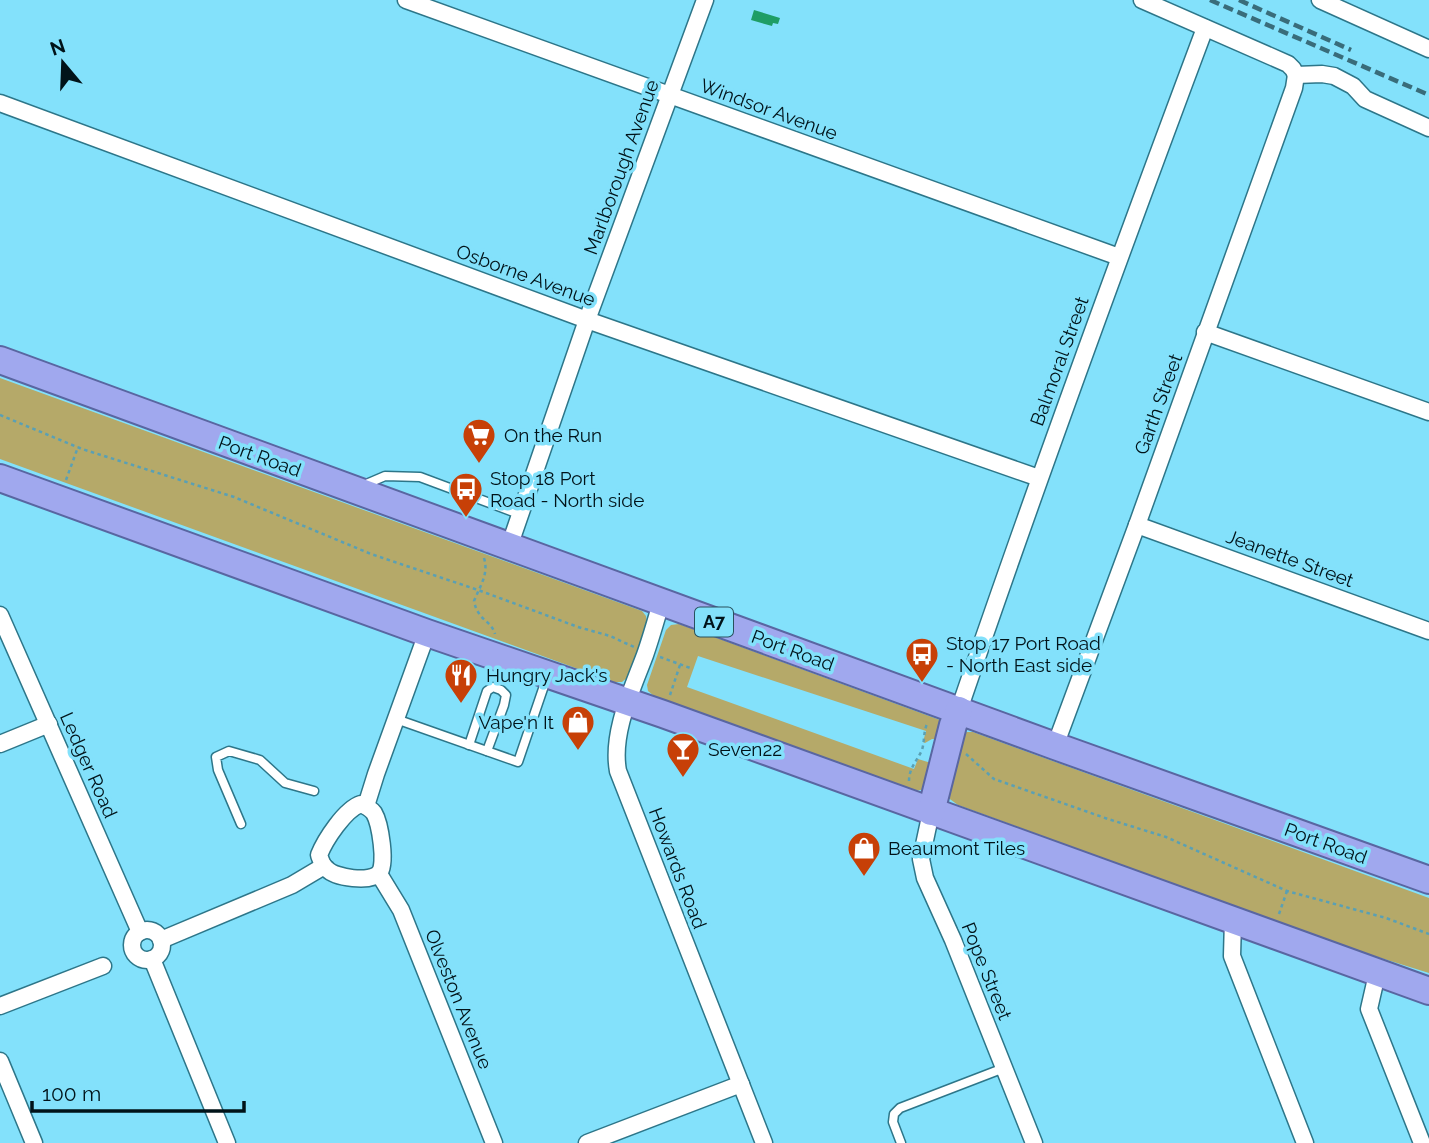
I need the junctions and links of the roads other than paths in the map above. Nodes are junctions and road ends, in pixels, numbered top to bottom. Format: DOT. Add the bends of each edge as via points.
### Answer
graph roads {
  1 [pos="406,0"];
  2 [pos="705,0"];
  3 [pos="1142,0"];
  4 [pos="1320,0"];
  5 [pos="443,6"];
  6 [pos="1205,28"];
  7 [pos="1429,49"];
  8 [pos="1296,75"];
  9 [pos="670,96"];
  10 [pos="0,103"];
  11 [pos="1429,128"];
  12 [pos="1119,257"];
  13 [pos="587,320"];
  14 [pos="1206,332"];
  15 [pos="0,360"];
  16 [pos="1429,412"];
  17 [pos="0,478"];
  18 [pos="1039,478"];
  19 [pos="352,490"];
  20 [pos="519,514"];
  21 [pos="1137,525"];
  22 [pos="497,550"];
  23 [pos="661,603"];
  24 [pos="0,615"];
  25 [pos="1429,631"];
  26 [pos="427,633"];
  27 [pos="548,674"];
  28 [pos="628,702"];
  29 [pos="959,710"];
  30 [pos="396,719"];
  31 [pos="48,724"];
  32 [pos="0,744"];
  33 [pos="469,745"];
  34 [pos="1055,747"];
  35 [pos="487,751"];
  36 [pos="314,791"];
  37 [pos="366,806"];
  38 [pos="931,812"];
  39 [pos="241,824"];
  40 [pos="324,866"];
  41 [pos="379,874"];
  42 [pos="1429,880"];
  43 [pos="1233,919"];
  44 [pos="140,932"];
  45 [pos="161,940"];
  46 [pos="152,959"];
  47 [pos="103,966"];
  48 [pos="1377,974"];
  49 [pos="1429,992"];
  50 [pos="0,1006"];
  51 [pos="0,1061"];
  52 [pos="1004,1068"];
  53 [pos="741,1084"];
  54 [pos="34,1143"];
  55 [pos="227,1143"];
  56 [pos="494,1143"];
  57 [pos="587,1143"];
  58 [pos="764,1143"];
  59 [pos="901,1143"];
  60 [pos="1034,1143"];
  61 [pos="1305,1143"];
  62 [pos="1422,1143"];
  1 -- 5 [label="street, Windsor Avenue"];
  2 -- 9 [label="street, Marlborough Avenue"];
  3 -- 6 [label="street"];
  4 -- 7 [label="street"];
  5 -- 9 [label="street, Windsor Avenue"];
  6 -- 8 [label="street" via="1288,64"];
  6 -- 12 [label="street, Balmoral Street"];
  8 -- 11 [label="street" via="1334,76 1365,99"];
  8 -- 14 [label="street, Garth Street"];
  9 -- 12 [label="street, Windsor Avenue"];
  9 -- 13 [label="street, Marlborough Avenue"];
  10 -- 13 [label="street, Osborne Avenue"];
  12 -- 18 [label="street, Balmoral Street"];
  13 -- 18 [label="street, Osborne Avenue"];
  13 -- 20 [label="street, Marlborough Avenue"];
  14 -- 16 [label="street"];
  14 -- 21 [label="street, Garth Street"];
  15 -- 19 [label="highway, Port Road / A7"];
  17 -- 26 [label="highway"];
  18 -- 29 [label="street, Balmoral Street"];
  19 -- 20 [label="lane" via="385,476 420,477"];
  19 -- 22 [label="highway, Port Road / A7"];
  20 -- 22 [label="street, Marlborough Avenue"];
  21 -- 25 [label="street, Jeanette Street"];
  21 -- 34 [label="street, Garth Street"];
  22 -- 23 [label="highway, Port Road / A7"];
  23 -- 28 [label="street, Howards Road"];
  23 -- 29 [label="highway, Port Road / A7"];
  24 -- 31 [label="street, Ledger Road"];
  26 -- 27 [label="highway"];
  26 -- 30 [label="street"];
  27 -- 28 [label="highway"];
  27 -- 35 [label="lane" via="518,762"];
  28 -- 38 [label="highway"];
  28 -- 53 [label="street, Howards Road" via="615,756 618,771"];
  29 -- 34 [label="highway, Port Road / A7"];
  29 -- 38 [label="highway"];
  30 -- 33 [label="lane"];
  30 -- 37 [label="street"];
  31 -- 32 [label="street"];
  31 -- 44 [label="street, Ledger Road"];
  33 -- 35 [label="lane"];
  33 -- 35 [label="lane" via="487,691 493,687 506,695"];
  34 -- 42 [label="highway, Port Road / A7"];
  36 -- 39 [label="lane" via="285,783 260,760 229,751 216,757 218,770"];
  37 -- 40 [label="street" via="355,806 323,844 319,855"];
  37 -- 41 [label="street" via="379,826 383,860"];
  38 -- 43 [label="highway"];
  38 -- 52 [label="street, Pope Street" via="921,859 925,878"];
  40 -- 41 [label="street" via="334,875 359,879"];
  40 -- 45 [label="street"];
  41 -- 56 [label="street, Olveston Avenue" via="401,909"];
  43 -- 48 [label="highway"];
  43 -- 61 [label="street" via="1232,956"];
  44 -- 45 [label="street" via="152,931"];
  44 -- 46 [label="street" via="131,945 133,952 143,960"];
  45 -- 46 [label="street" via="160,952"];
  46 -- 55 [label="street"];
  47 -- 50 [label="street"];
  48 -- 49 [label="highway"];
  48 -- 62 [label="street" via="1368,1009"];
  51 -- 54 [label="street"];
  52 -- 59 [label="lane" via="900,1108 893,1122"];
  52 -- 60 [label="street, Pope Street"];
  53 -- 57 [label="street"];
  53 -- 58 [label="street, Howards Road"];
}
